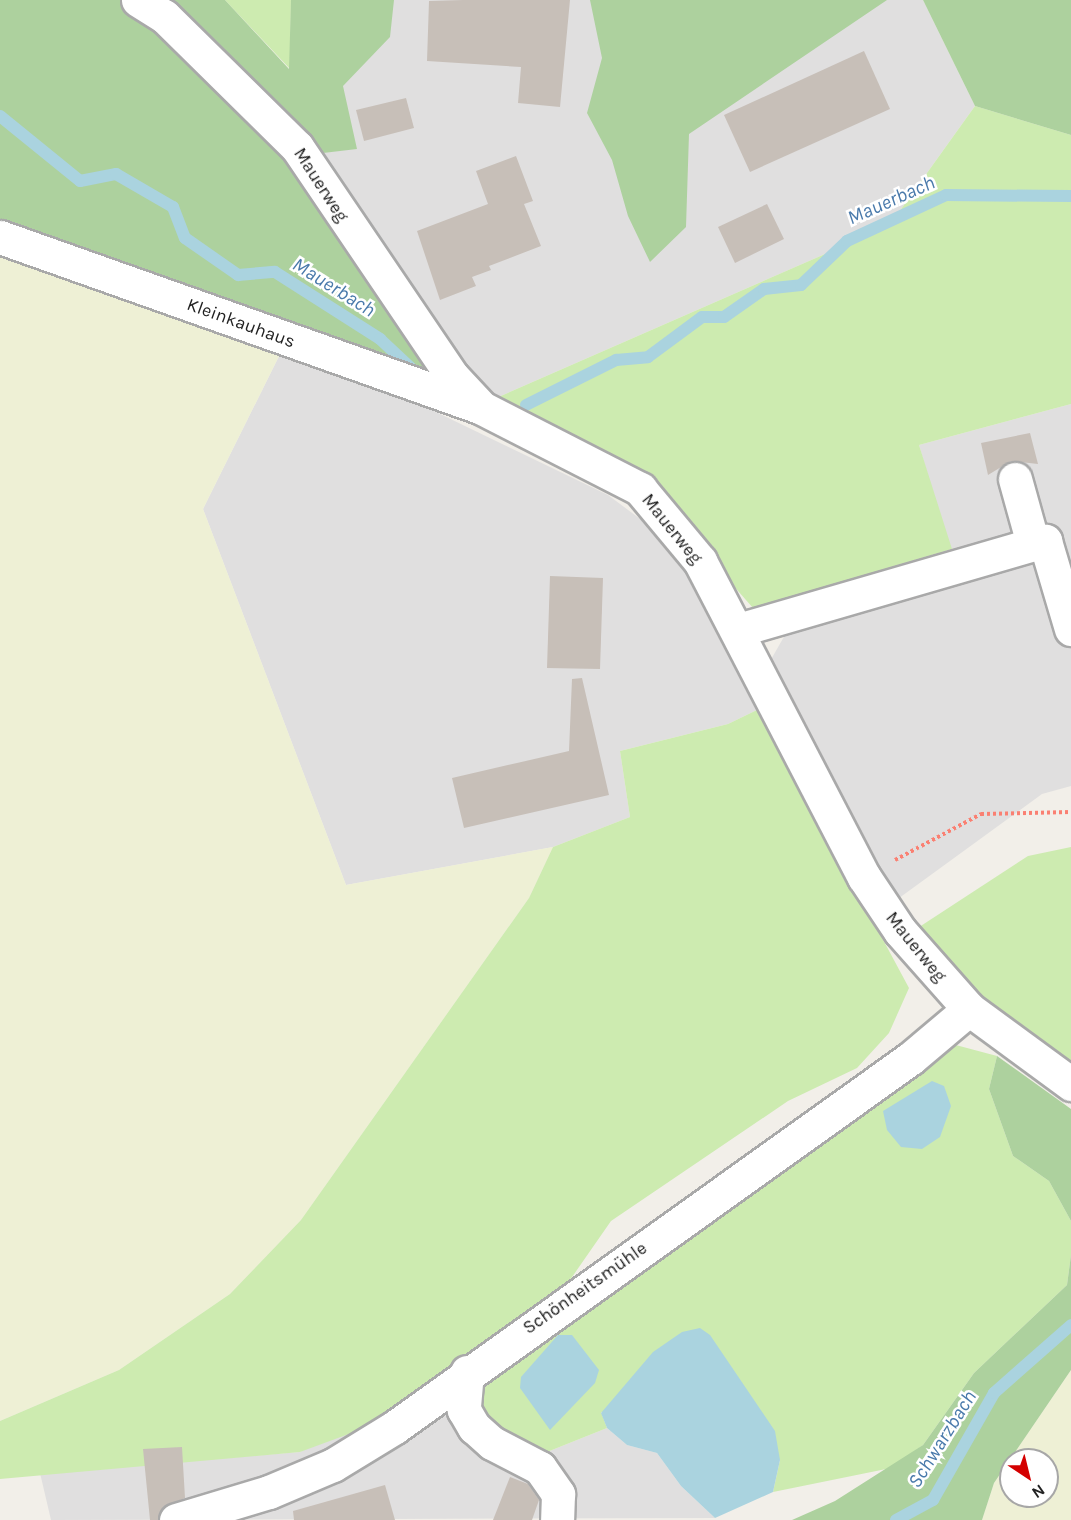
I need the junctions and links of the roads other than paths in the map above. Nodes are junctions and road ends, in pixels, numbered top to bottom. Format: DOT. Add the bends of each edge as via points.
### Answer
graph roads {
  1 [pos="138,0"];
  2 [pos="0,237"];
  3 [pos="482,408"];
  4 [pos="1015,479"];
  5 [pos="1034,544"];
  6 [pos="1071,629"];
  7 [pos="738,630"];
  8 [pos="969,1009"];
  9 [pos="1071,1084"];
  10 [pos="467,1372"];
  11 [pos="177,1520"];
  12 [pos="557,1520"];
  1 -- 3 [label="street, Mauerweg" via="164,16 297,147 453,377"];
  2 -- 3 [label="street, Kleinkauhaus"];
  3 -- 7 [label="street, Mauerweg" via="640,489 700,561"];
  4 -- 5 [label="street"];
  5 -- 6 [label="street" via="1045,541"];
  5 -- 7 [label="street"];
  7 -- 8 [label="street, Mauerweg" via="864,877 900,931"];
  8 -- 9 [label="street, Mauerweg"];
  8 -- 10 [label="street, Schönheitsmühle" via="911,1058"];
  10 -- 11 [label="street, Schönheitsmühle" via="395,1427 333,1465 269,1492"];
  10 -- 12 [label="street" via="464,1410 474,1427 492,1443 540,1468 558,1494"];
}
